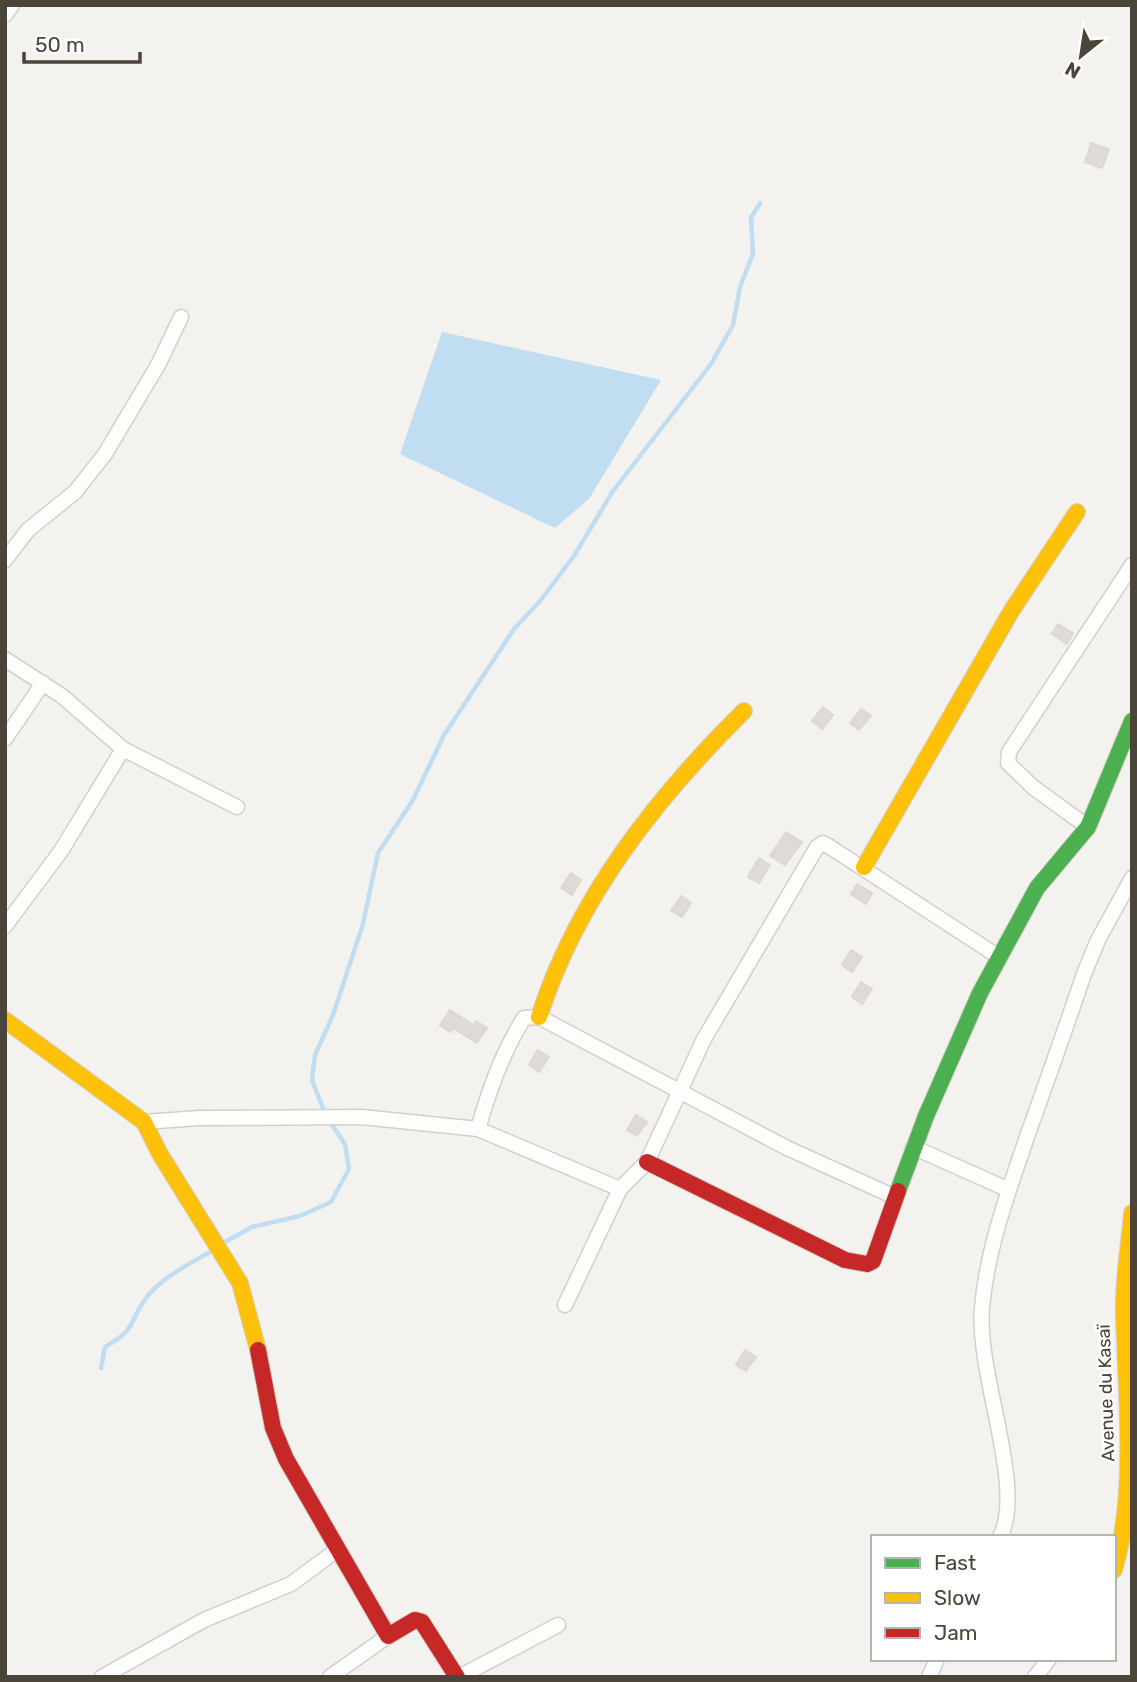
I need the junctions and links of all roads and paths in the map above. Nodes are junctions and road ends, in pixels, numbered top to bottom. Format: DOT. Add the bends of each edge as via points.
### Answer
graph roads {
  1 [pos="181,317"];
  2 [pos="1077,512"];
  3 [pos="5,560"];
  4 [pos="1132,565"];
  5 [pos="5,659"];
  6 [pos="43,683"];
  7 [pos="744,712"];
  8 [pos="1132,722"];
  9 [pos="5,739"];
  10 [pos="123,749"];
  11 [pos="237,807"];
  12 [pos="1088,827"];
  13 [pos="863,867"];
  14 [pos="1132,878"];
  15 [pos="5,926"];
  16 [pos="999,957"];
  17 [pos="539,1017"];
  18 [pos="5,1020"];
  19 [pos="680,1092"];
  20 [pos="144,1122"];
  21 [pos="478,1129"];
  22 [pos="914,1147"];
  23 [pos="647,1162"];
  24 [pos="620,1189"];
  25 [pos="1009,1190"];
  26 [pos="895,1197"];
  27 [pos="1132,1213"];
  28 [pos="1131,1231"];
  29 [pos="565,1305"];
  30 [pos="1001,1535"];
  31 [pos="337,1550"];
  32 [pos="1122,1566"];
  33 [pos="558,1625"];
  34 [pos="388,1636"];
  35 [pos="936,1661"];
  36 [pos="1047,1661"];
  37 [pos="102,1677"];
  38 [pos="330,1677"];
  39 [pos="458,1677"];
  40 [pos="929,1677"];
  41 [pos="1035,1677"];
  1 -- 3 [label="street" via="105,454 75,492 28,530"];
  2 -- 13 [label="street" via="1012,610"];
  4 -- 12 [label="street" via="1009,752 1008,763 1018,774"];
  5 -- 6 [label="street"];
  6 -- 9 [label="street"];
  6 -- 10 [label="street"];
  7 -- 17 [label="street" via="682,775 607,877 568,944"];
  8 -- 12 [label="street"];
  10 -- 11 [label="street"];
  10 -- 15 [label="street" via="61,851"];
  12 -- 16 [label="street" via="1037,888"];
  13 -- 16 [label="street"];
  13 -- 19 [label="street" via="823,843 817,847 704,1039"];
  14 -- 25 [label="street" via="1084,974"];
  16 -- 22 [label="street"];
  17 -- 19 [label="street"];
  17 -- 21 [label="street" via="524,1018 512,1039"];
  18 -- 20 [label="street"];
  19 -- 23 [label="street"];
  19 -- 26 [label="street"];
  20 -- 21 [label="street" via="362,1117"];
  20 -- 31 [label="street" via="240,1283 273,1428"];
  21 -- 24 [label="street"];
  22 -- 25 [label="street"];
  22 -- 26 [label="street"];
  23 -- 24 [label="street"];
  23 -- 26 [label="street" via="858,1264 867,1264 878,1254"];
  24 -- 29 [label="street"];
  25 -- 30 [label="street" via="982,1307 986,1378 1007,1478 1009,1508"];
  27 -- 28 [label="street, Avenue du Kasaï"];
  28 -- 32 [label="street, Avenue du Kasaï" via="1124,1313 1129,1427"];
  31 -- 34 [label="street"];
  31 -- 37 [label="street" via="291,1584 204,1620"];
  33 -- 39 [label="street"];
  34 -- 38 [label="street"];
  34 -- 39 [label="street" via="415,1620 422,1622"];
  35 -- 40 [label="street"];
  36 -- 41 [label="street"];
}
